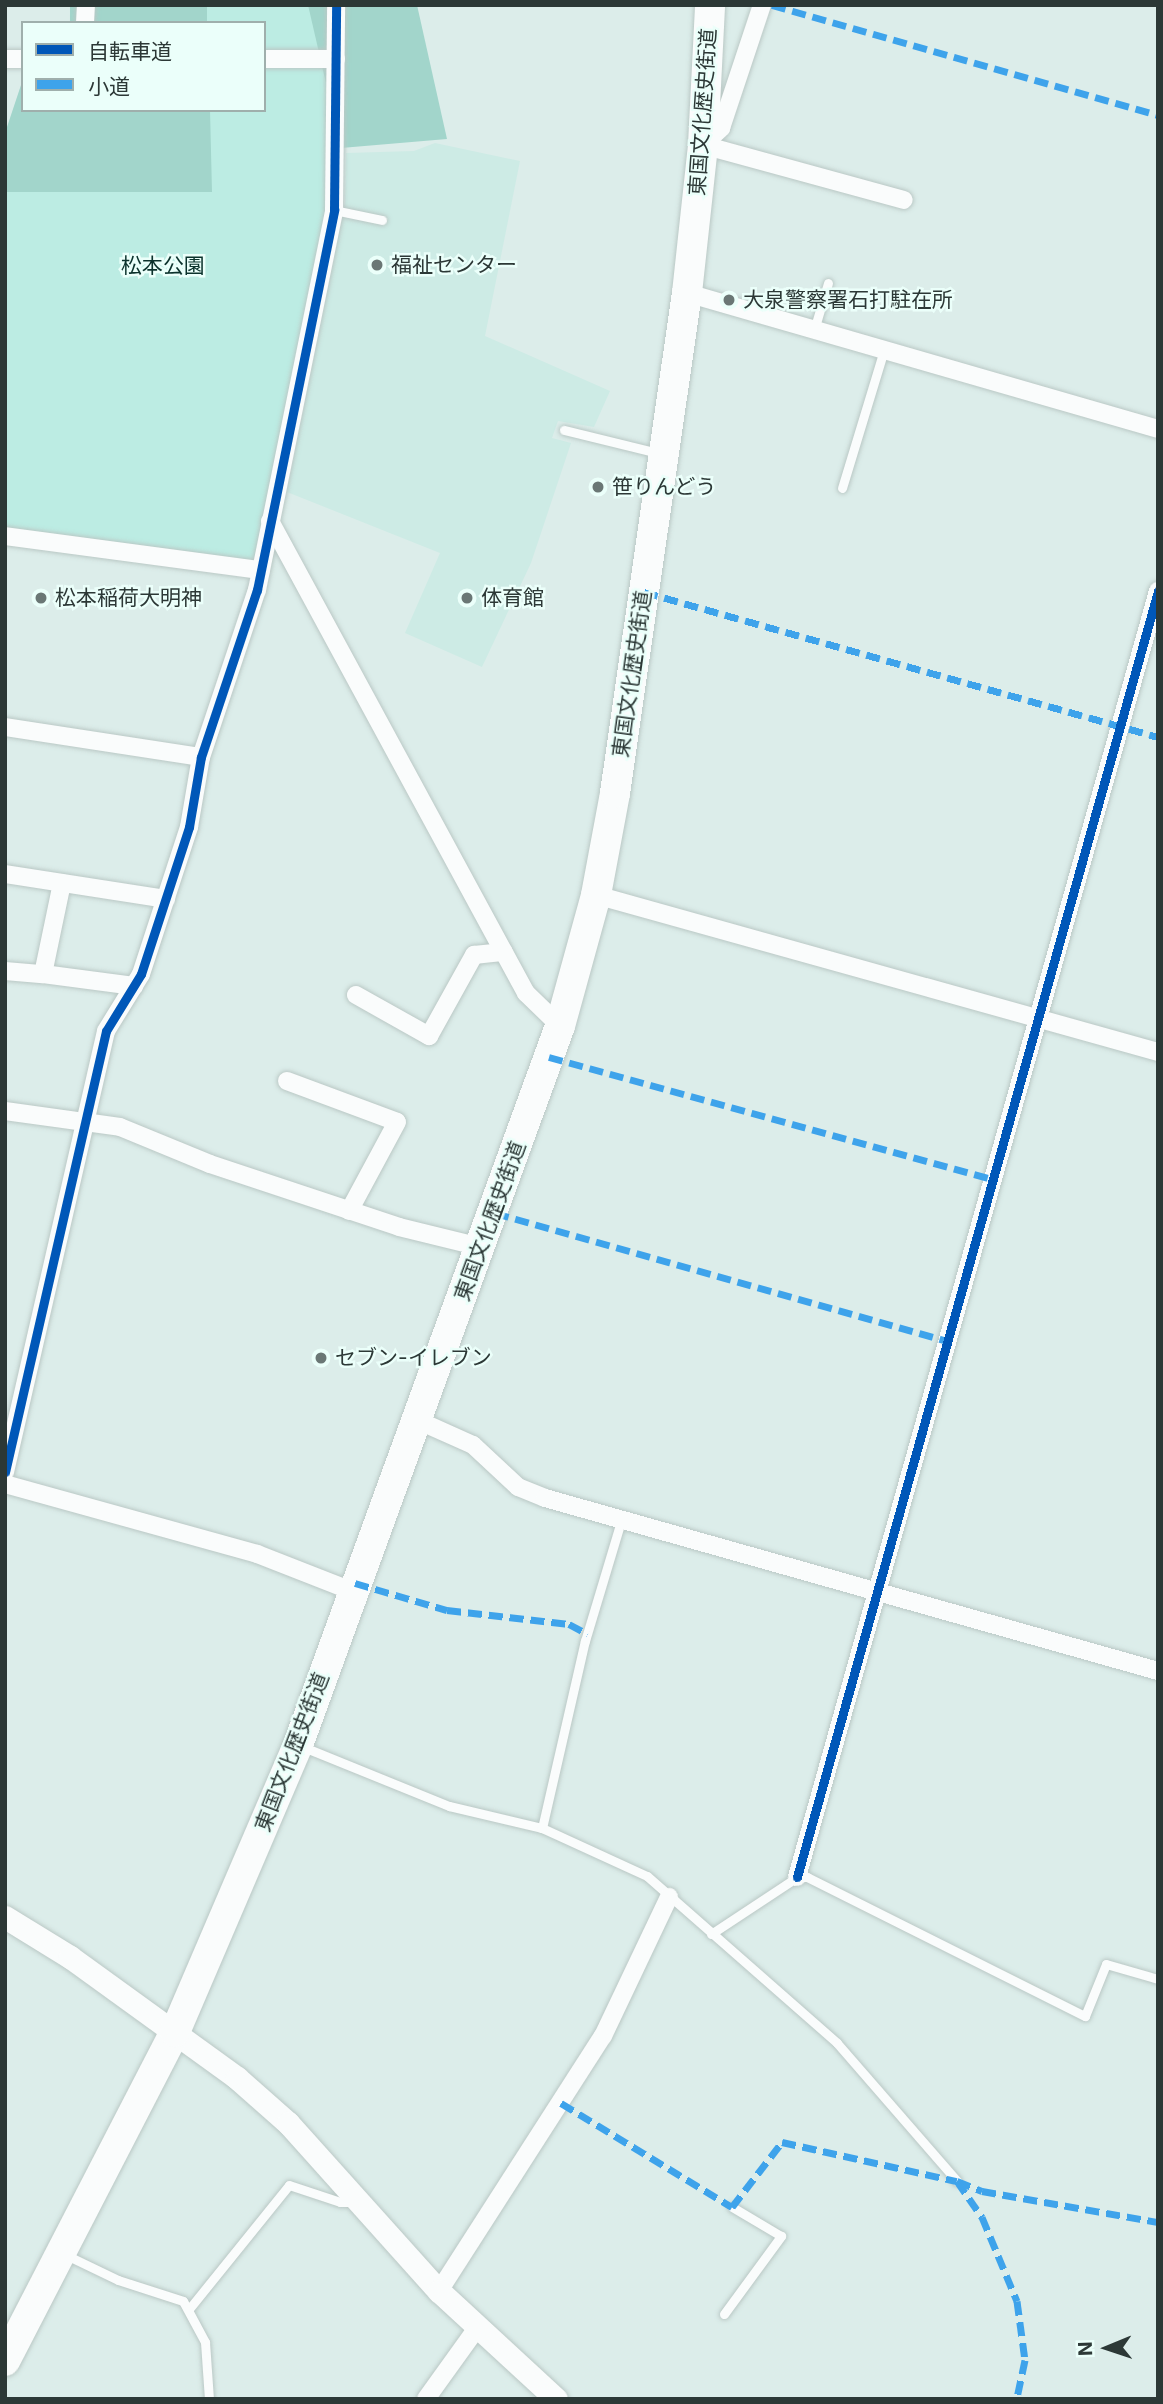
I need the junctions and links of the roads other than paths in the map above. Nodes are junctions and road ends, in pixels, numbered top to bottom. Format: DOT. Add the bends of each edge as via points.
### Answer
graph roads {
  1 [pos="336,5"];
  2 [pos="710,5"];
  3 [pos="762,5"];
  4 [pos="266,59"];
  5 [pos="336,59"];
  6 [pos="703,145"];
  7 [pos="904,200"];
  8 [pos="334,210"];
  9 [pos="382,220"];
  10 [pos="828,283"];
  11 [pos="687,293"];
  12 [pos="814,330"];
  13 [pos="884,350"];
  14 [pos="1158,429"];
  15 [pos="564,430"];
  16 [pos="663,454"];
  17 [pos="842,488"];
  18 [pos="270,522"];
  19 [pos="5,536"];
  20 [pos="261,570"];
  21 [pos="1158,591"];
  22 [pos="5,727"];
  23 [pos="201,757"];
  24 [pos="5,874"];
  25 [pos="62,883"];
  26 [pos="596,895"];
  27 [pos="166,899"];
  28 [pos="504,953"];
  29 [pos="5,971"];
  30 [pos="43,974"];
  31 [pos="134,986"];
  32 [pos="356,995"];
  33 [pos="1038,1019"];
  34 [pos="560,1026"];
  35 [pos="1158,1052"];
  36 [pos="287,1081"];
  37 [pos="5,1111"];
  38 [pos="88,1123"];
  39 [pos="349,1210"];
  40 [pos="481,1247"];
  41 [pos="417,1420"];
  42 [pos="10,1421"];
  43 [pos="5,1472"];
  44 [pos="5,1484"];
  45 [pos="621,1521"];
  46 [pos="875,1590"];
  47 [pos="352,1591"];
  48 [pos="1158,1671"];
  49 [pos="298,1745"];
  50 [pos="542,1828"];
  51 [pos="797,1877"];
  52 [pos="669,1897"];
  53 [pos="5,1917"];
  54 [pos="711,1934"];
  55 [pos="1158,1979"];
  56 [pos="175,2032"];
  57 [pos="957,2181"];
  58 [pos="357,2202"];
  59 [pos="732,2207"];
  60 [pos="62,2253"];
  61 [pos="439,2291"];
  62 [pos="189,2309"];
  63 [pos="724,2314"];
  64 [pos="477,2328"];
  65 [pos="5,2361"];
  66 [pos="209,2399"];
  67 [pos="426,2399"];
  68 [pos="556,2399"];
  1 -- 5 [label="street"];
  2 -- 6 [label="highway, 東国文化歴史街道"];
  3 -- 6 [label="street" via="721,128"];
  4 -- 5 [label="street"];
  5 -- 8 [label="street"];
  6 -- 7 [label="street"];
  6 -- 11 [label="highway, 東国文化歴史街道"];
  8 -- 9 [label="lane"];
  8 -- 18 [label="street"];
  10 -- 12 [label="lane"];
  11 -- 12 [label="street"];
  11 -- 16 [label="highway, 東国文化歴史街道"];
  12 -- 13 [label="street"];
  13 -- 14 [label="street"];
  13 -- 17 [label="lane"];
  15 -- 16 [label="lane"];
  16 -- 26 [label="highway, 東国文化歴史街道"];
  18 -- 20 [label="street"];
  18 -- 28 [label="street"];
  19 -- 20 [label="street"];
  20 -- 23 [label="street"];
  21 -- 33 [label="street"];
  22 -- 23 [label="street"];
  23 -- 27 [label="street" via="189,827"];
  24 -- 25 [label="street"];
  25 -- 27 [label="street"];
  25 -- 30 [label="street"];
  26 -- 33 [label="street"];
  26 -- 34 [label="highway, 東国文化歴史街道"];
  27 -- 31 [label="street"];
  28 -- 32 [label="street" via="474,954 429,1036"];
  28 -- 34 [label="street" via="526,993"];
  29 -- 30 [label="street"];
  30 -- 31 [label="street"];
  31 -- 38 [label="street" via="106,1031"];
  33 -- 35 [label="street"];
  33 -- 46 [label="street"];
  34 -- 40 [label="highway, 東国文化歴史街道"];
  36 -- 39 [label="street" via="397,1122"];
  37 -- 38 [label="street"];
  38 -- 39 [label="street" via="120,1127 210,1164"];
  38 -- 42 [label="street"];
  39 -- 40 [label="street"];
  40 -- 41 [label="highway, 東国文化歴史街道"];
  41 -- 45 [label="street" via="472,1445 518,1488"];
  41 -- 47 [label="highway, 東国文化歴史街道"];
  42 -- 43 [label="street"];
  44 -- 47 [label="street" via="244,1549"];
  45 -- 46 [label="street"];
  45 -- 50 [label="lane" via="586,1641"];
  46 -- 48 [label="street"];
  46 -- 51 [label="street"];
  47 -- 49 [label="highway, 東国文化歴史街道"];
  49 -- 50 [label="lane" via="449,1806"];
  49 -- 56 [label="highway, 東国文化歴史街道"];
  50 -- 52 [label="lane" via="647,1876"];
  51 -- 54 [label="lane"];
  51 -- 55 [label="lane" via="807,1877 876,1908 1085,2016 1106,1964"];
  52 -- 54 [label="lane"];
  52 -- 61 [label="street" via="603,2036"];
  53 -- 56 [label="street"];
  54 -- 57 [label="lane" via="838,2043"];
  56 -- 58 [label="street" via="288,2123"];
  56 -- 60 [label="highway, 東国文化歴史街道"];
  58 -- 61 [label="street"];
  58 -- 62 [label="lane" via="340,2202 289,2185"];
  59 -- 63 [label="lane" via="780,2236"];
  60 -- 62 [label="lane" via="118,2280 183,2301"];
  60 -- 65 [label="highway, 東国文化歴史街道"];
  61 -- 64 [label="street"];
  62 -- 66 [label="lane" via="205,2342"];
  64 -- 67 [label="street"];
  64 -- 68 [label="street"];
}
